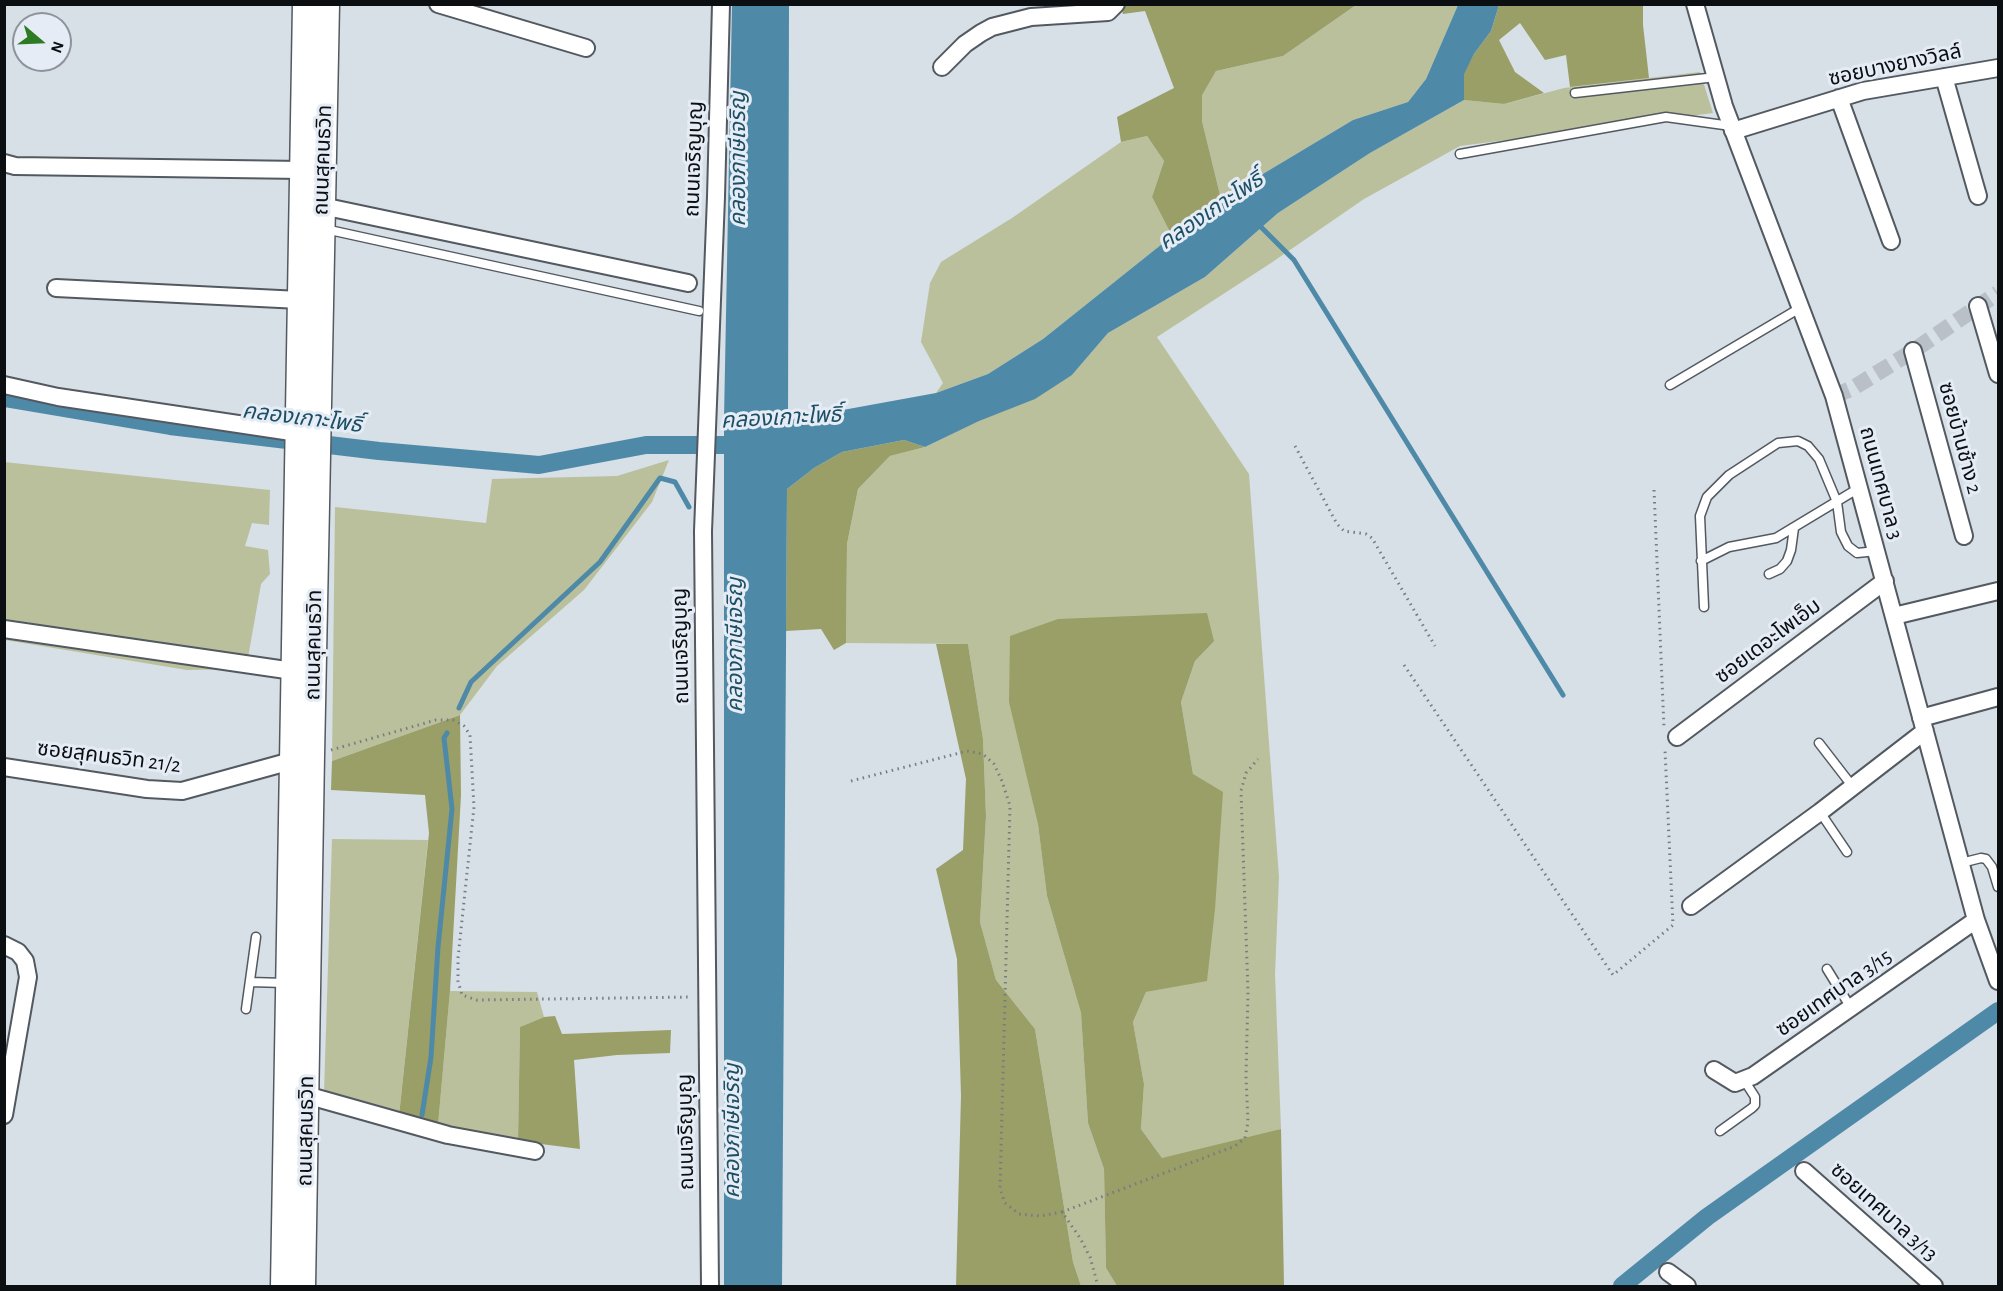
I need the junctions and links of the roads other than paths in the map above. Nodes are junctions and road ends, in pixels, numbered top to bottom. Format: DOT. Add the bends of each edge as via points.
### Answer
graph roads {
  1 [pos="305,4"];
  2 [pos="327,4"];
  3 [pos="438,4"];
  4 [pos="721,4"];
  5 [pos="1116,4"];
  6 [pos="1695,4"];
  7 [pos="586,48"];
  8 [pos="942,68"];
  9 [pos="1998,68"];
  10 [pos="1716,77"];
  11 [pos="1944,77"];
  12 [pos="1575,93"];
  13 [pos="1839,98"];
  14 [pos="1732,129"];
  15 [pos="1460,154"];
  16 [pos="4,163"];
  17 [pos="302,170"];
  18 [pos="1978,196"];
  19 [pos="315,219"];
  20 [pos="1891,241"];
  21 [pos="688,283"];
  22 [pos="56,288"];
  23 [pos="300,300"];
  24 [pos="1978,306"];
  25 [pos="1800,308"];
  26 [pos="699,311"];
  27 [pos="1913,351"];
  28 [pos="1998,374"];
  29 [pos="4,385"];
  30 [pos="1670,385"];
  31 [pos="297,433"];
  32 [pos="1860,488"];
  33 [pos="1837,502"];
  34 [pos="1794,528"];
  35 [pos="1964,536"];
  36 [pos="1877,551"];
  37 [pos="1701,561"];
  38 [pos="1769,574"];
  39 [pos="1885,581"];
  40 [pos="1998,591"];
  41 [pos="1704,607"];
  42 [pos="1894,616"];
  43 [pos="4,629"];
  44 [pos="293,671"];
  45 [pos="1998,697"];
  46 [pos="1923,724"];
  47 [pos="1669,741"];
  48 [pos="1818,743"];
  49 [pos="302,758"];
  50 [pos="4,767"];
  51 [pos="1852,787"];
  52 [pos="1820,812"];
  53 [pos="1847,852"];
  54 [pos="1961,863"];
  55 [pos="1998,887"];
  56 [pos="1690,906"];
  57 [pos="1976,920"];
  58 [pos="256,937"];
  59 [pos="4,945"];
  60 [pos="1827,969"];
  61 [pos="250,981"];
  62 [pos="1998,981"];
  63 [pos="288,983"];
  64 [pos="1851,1008"];
  65 [pos="246,1010"];
  66 [pos="1714,1070"];
  67 [pos="1744,1080"];
  68 [pos="306,1095"];
  69 [pos="4,1115"];
  70 [pos="1720,1131"];
  71 [pos="535,1151"];
  72 [pos="1804,1171"];
  73 [pos="1668,1272"];
  74 [pos="283,1287"];
  75 [pos="303,1287"];
  76 [pos="710,1287"];
  77 [pos="1687,1287"];
  78 [pos="1934,1287"];
  1 -- 17 [label="main road, ถนนสุคนธวิท"];
  2 -- 19 [label="main road, ถนนสุคนธวิท"];
  3 -- 7 [label="street"];
  4 -- 76 [label="street, ถนนเจริญบุญ" via="703,531"];
  5 -- 8 [label="street" via="1108,12 1031,17 992,27 965,44"];
  6 -- 10 [label="street, ถนนเทศบาล 3"];
  9 -- 11 [label="street, ซอยบางยางวิลล์"];
  10 -- 12 [label="lane"];
  10 -- 14 [label="street, ถนนเทศบาล 3"];
  11 -- 13 [label="street, ซอยบางยางวิลล์"];
  11 -- 18 [label="street"];
  13 -- 14 [label="street, ซอยบางยางวิลล์"];
  13 -- 20 [label="street"];
  14 -- 15 [label="lane" via="1665,117"];
  14 -- 25 [label="street, ถนนเทศบาล 3"];
  16 -- 17 [label="street"];
  17 -- 19 [label="main road, ถนนสุคนธวิท"];
  19 -- 21 [label="street"];
  19 -- 23 [label="main road, ถนนสุคนธวิท"];
  19 -- 26 [label="lane"];
  19 -- 49 [label="main road, ถนนสุคนธวิท"];
  22 -- 23 [label="street"];
  23 -- 31 [label="main road, ถนนสุคนธวิท"];
  24 -- 28 [label="street"];
  25 -- 30 [label="lane"];
  25 -- 32 [label="street, ถนนเทศบาล 3" via="1834,396"];
  27 -- 35 [label="street, ซอยบ้านช้าง 2"];
  29 -- 31 [label="street" via="58,397"];
  31 -- 44 [label="main road, ถนนสุคนธวิท"];
  32 -- 33 [label="lane"];
  32 -- 36 [label="street, ถนนเทศบาล 3"];
  33 -- 34 [label="lane"];
  33 -- 36 [label="lane" via="1841,532 1848,546 1857,553"];
  33 -- 37 [label="lane" via="1819,459 1808,446 1798,441 1778,443 1729,475 1707,496 1700,516"];
  34 -- 37 [label="lane" via="1776,537 1729,547"];
  34 -- 38 [label="lane" via="1787,561"];
  36 -- 39 [label="street, ถนนเทศบาล 3"];
  37 -- 41 [label="lane"];
  39 -- 42 [label="street, ถนนเทศบาล 3"];
  39 -- 47 [label="street, ซอยเดอะโพเอ็ม"];
  40 -- 42 [label="street"];
  42 -- 46 [label="street, ถนนเทศบาล 3"];
  43 -- 44 [label="street"];
  44 -- 49 [label="main road, ถนนสุคนธวิท"];
  45 -- 46 [label="street"];
  46 -- 51 [label="street"];
  46 -- 54 [label="street, ถนนเทศบาล 3"];
  48 -- 51 [label="lane"];
  49 -- 50 [label="street, ซอยสุคนธวิท 21/2" via="182,790 147,789"];
  49 -- 63 [label="main road, ถนนสุคนธวิท"];
  49 -- 68 [label="main road, ถนนสุคนธวิท"];
  51 -- 52 [label="street"];
  52 -- 53 [label="lane"];
  52 -- 56 [label="street"];
  54 -- 55 [label="lane" via="1986,859"];
  54 -- 57 [label="street, ถนนเทศบาล 3"];
  57 -- 62 [label="street, ถนนเทศบาล 3"];
  57 -- 64 [label="street, ซอยเทศบาล 3/15"];
  58 -- 61 [label="lane"];
  59 -- 69 [label="street" via="25,961 28,977"];
  60 -- 64 [label="lane"];
  61 -- 63 [label="lane"];
  61 -- 65 [label="lane"];
  63 -- 74 [label="main road, ถนนสุคนธวิท"];
  64 -- 67 [label="street, ซอยเทศบาล 3/15"];
  66 -- 67 [label="street" via="1732,1082"];
  67 -- 70 [label="lane" via="1755,1104"];
  68 -- 71 [label="street" via="448,1135"];
  68 -- 75 [label="main road, ถนนสุคนธวิท"];
  72 -- 78 [label="street, ซอยเทศบาล 3/13"];
  73 -- 77 [label="street"];
}
